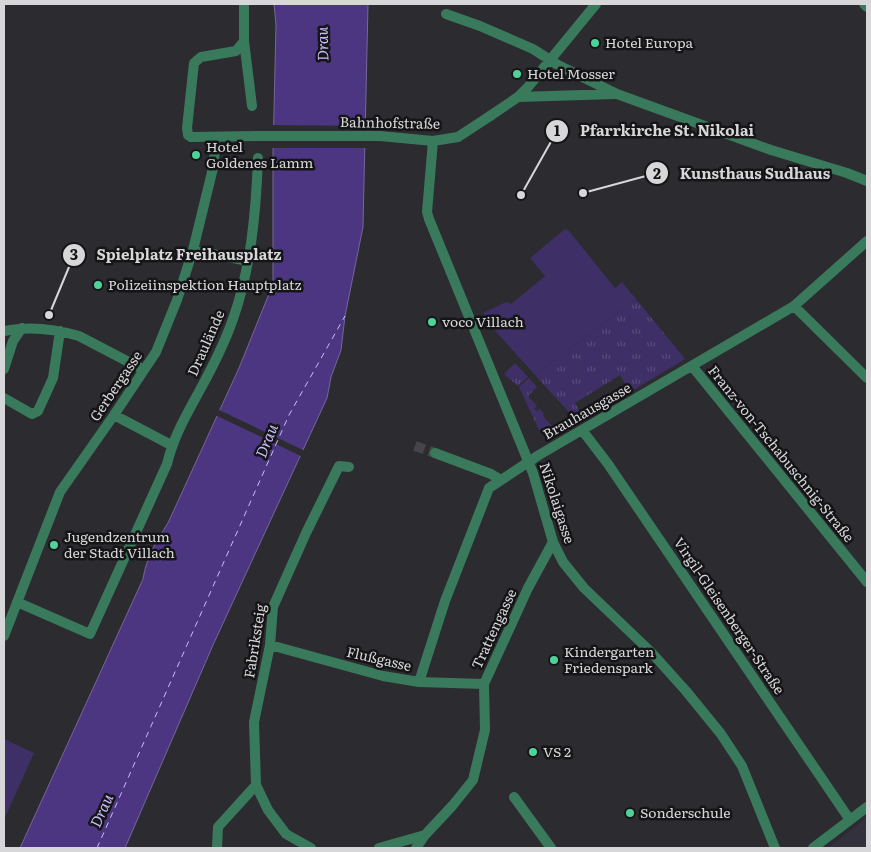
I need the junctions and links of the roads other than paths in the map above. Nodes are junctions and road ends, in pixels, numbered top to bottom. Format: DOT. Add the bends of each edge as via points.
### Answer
graph roads {
  1 [pos="244,4"];
  2 [pos="596,4"];
  3 [pos="864,4"];
  4 [pos="867,7"];
  5 [pos="446,14"];
  6 [pos="244,41"];
  7 [pos="550,58"];
  8 [pos="617,94"];
  9 [pos="518,97"];
  10 [pos="252,106"];
  11 [pos="215,137"];
  12 [pos="433,140"];
  13 [pos="258,158"];
  14 [pos="867,181"];
  15 [pos="867,241"];
  16 [pos="193,250"];
  17 [pos="248,261"];
  18 [pos="794,306"];
  19 [pos="22,328"];
  20 [pos="4,331"];
  21 [pos="60,332"];
  22 [pos="692,366"];
  23 [pos="4,369"];
  24 [pos="144,370"];
  25 [pos="867,378"];
  26 [pos="4,398"];
  27 [pos="114,415"];
  28 [pos="582,430"];
  29 [pos="172,445"];
  30 [pos="435,453"];
  31 [pos="529,461"];
  32 [pos="350,466"];
  33 [pos="501,480"];
  34 [pos="553,542"];
  35 [pos="867,582"];
  36 [pos="17,602"];
  37 [pos="4,636"];
  38 [pos="270,645"];
  39 [pos="420,682"];
  40 [pos="484,684"];
  41 [pos="256,785"];
  42 [pos="514,797"];
  43 [pos="867,807"];
  44 [pos="850,820"];
  45 [pos="425,835"];
  46 [pos="217,848"];
  47 [pos="311,848"];
  48 [pos="379,848"];
  49 [pos="416,848"];
  50 [pos="551,848"];
  51 [pos="776,848"];
  52 [pos="813,848"];
  1 -- 6 [label="street"];
  2 -- 7 [label="street, Bahnhofstraße"];
  3 -- 4 [label="street"];
  5 -- 7 [label="street"];
  6 -- 10 [label="street"];
  6 -- 11 [label="street, Bahnhofstraße" via="236,51 201,57 194,63 188,135"];
  7 -- 8 [label="street"];
  7 -- 9 [label="street, Bahnhofstraße"];
  8 -- 9 [label="street"];
  8 -- 14 [label="street"];
  9 -- 12 [label="street, Bahnhofstraße" via="458,137"];
  11 -- 12 [label="street, Bahnhofstraße" via="380,136"];
  11 -- 16 [label="street, Gerbergasse" via="214,164"];
  12 -- 31 [label="street, Nikolaigasse" via="429,219"];
  13 -- 17 [label="street, Draulände" via="257,195"];
  15 -- 18 [label="street, Brauhausgasse"];
  16 -- 17 [label="street"];
  16 -- 24 [label="street, Gerbergasse" via="156,352"];
  17 -- 29 [label="street, Draulände" via="233,319"];
  18 -- 22 [label="street, Brauhausgasse"];
  18 -- 25 [label="street"];
  19 -- 20 [label="street"];
  19 -- 21 [label="street"];
  19 -- 23 [label="street" via="13,341"];
  21 -- 24 [label="street" via="79,336"];
  21 -- 26 [label="street" via="53,378 38,412 32,414"];
  22 -- 28 [label="street, Brauhausgasse"];
  22 -- 35 [label="street, Franz-von-Tschabuschnig-Straße"];
  24 -- 27 [label="street, Gerbergasse"];
  27 -- 29 [label="street"];
  27 -- 36 [label="street, Gerbergasse" via="60,492"];
  28 -- 31 [label="street, Brauhausgasse"];
  28 -- 44 [label="street, Virgil-Gleisenberger-Straße" via="614,472"];
  29 -- 36 [label="street, Draulände" via="167,464 90,634"];
  30 -- 33 [label="street"];
  31 -- 33 [label="street, Brauhausgasse"];
  31 -- 34 [label="street, Nikolaigasse"];
  32 -- 38 [label="street, Fabriksteig" via="339,466 283,583 273,606"];
  33 -- 39 [label="street, Brauhausgasse" via="489,488 445,601"];
  34 -- 40 [label="street, Trattengasse"];
  34 -- 51 [label="street, Nikolaigasse" via="563,562 584,588 651,652 721,734 742,766"];
  36 -- 37 [label="street, Gerbergasse"];
  38 -- 39 [label="street, Flußgasse" via="383,676"];
  38 -- 41 [label="street, Fabriksteig" via="254,722"];
  39 -- 40 [label="street, Flußgasse"];
  40 -- 45 [label="street, Trattengasse" via="485,730 473,780"];
  41 -- 46 [label="street" via="218,827"];
  41 -- 47 [label="street, Fabriksteig" via="268,810 286,834"];
  42 -- 50 [label="street"];
  43 -- 44 [label="street"];
  44 -- 52 [label="street"];
  45 -- 48 [label="street"];
  45 -- 49 [label="street, Trattengasse"];
}
